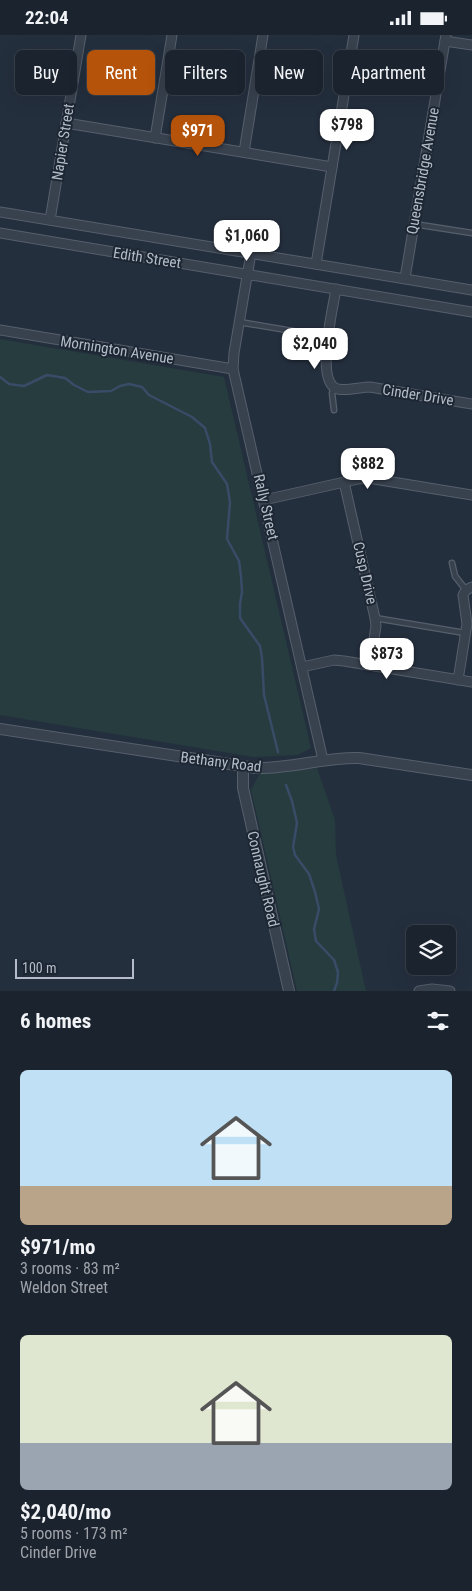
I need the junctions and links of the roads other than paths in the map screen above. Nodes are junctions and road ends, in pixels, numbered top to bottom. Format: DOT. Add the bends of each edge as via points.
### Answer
graph roads {
  1 [pos="81,35"];
  2 [pos="172,35"];
  3 [pos="263,35"];
  4 [pos="354,35"];
  5 [pos="445,38"];
  6 [pos="472,45"];
  7 [pos="66,123"];
  8 [pos="155,137"];
  9 [pos="244,152"];
  10 [pos="332,167"];
  11 [pos="0,212"];
  12 [pos="50,220"];
  13 [pos="414,223"];
  14 [pos="0,233"];
  15 [pos="472,233"];
  16 [pos="250,253"];
  17 [pos="316,264"];
  18 [pos="247,274"];
  19 [pos="405,278"];
  20 [pos="336,289"];
  21 [pos="472,289"];
  22 [pos="472,312"];
  23 [pos="239,322"];
  24 [pos="0,330"];
  25 [pos="328,337"];
  26 [pos="233,369"];
  27 [pos="334,388"];
  28 [pos="472,404"];
  29 [pos="334,410"];
  30 [pos="344,482"];
  31 [pos="472,495"];
  32 [pos="264,500"];
  33 [pos="452,563"];
  34 [pos="469,589"];
  35 [pos="375,618"];
  36 [pos="466,633"];
  37 [pos="370,665"];
  38 [pos="302,667"];
  39 [pos="458,680"];
  40 [pos="472,682"];
  41 [pos="0,729"];
  42 [pos="323,760"];
  43 [pos="242,767"];
  44 [pos="472,775"];
  45 [pos="289,991"];
  46 [pos="418,991"];
  47 [pos="450,991"];
  1 -- 7 [label="street, Napier Street"];
  2 -- 8 [label="street"];
  3 -- 9 [label="street"];
  4 -- 10 [label="street"];
  5 -- 6 [label="street"];
  5 -- 13 [label="street, Queensbridge Avenue"];
  7 -- 8 [label="street"];
  7 -- 12 [label="street, Napier Street"];
  8 -- 9 [label="street"];
  9 -- 10 [label="street"];
  10 -- 17 [label="street"];
  11 -- 12 [label="street, Edith Street"];
  12 -- 16 [label="street, Edith Street"];
  13 -- 15 [label="lane"];
  13 -- 19 [label="street, Queensbridge Avenue"];
  14 -- 18 [label="street, Edith Street"];
  16 -- 17 [label="street, Edith Street"];
  16 -- 18 [label="street, Rally Street"];
  17 -- 19 [label="street, Edith Street"];
  18 -- 20 [label="street, Edith Street"];
  18 -- 23 [label="street, Rally Street"];
  19 -- 21 [label="street, Edith Street"];
  20 -- 22 [label="street, Edith Street"];
  20 -- 25 [label="street"];
  23 -- 25 [label="lane"];
  23 -- 26 [label="street, Rally Street"];
  24 -- 26 [label="street, Mornington Avenue"];
  25 -- 27 [label="street" via="325,362"];
  26 -- 32 [label="street, Rally Street"];
  27 -- 28 [label="street, Cinder Drive" via="370,387"];
  27 -- 29 [label="lane"];
  30 -- 31 [label="street" via="376,479"];
  30 -- 32 [label="street"];
  30 -- 35 [label="street, Cusp Drive"];
  32 -- 38 [label="street, Rally Street"];
  33 -- 34 [label="lane" via="456,577"];
  34 -- 36 [label="street" via="463,595"];
  35 -- 36 [label="lane"];
  35 -- 37 [label="street, Cusp Drive"];
  36 -- 39 [label="street"];
  37 -- 38 [label="street" via="334,660"];
  37 -- 39 [label="street"];
  38 -- 42 [label="street, Rally Street"];
  39 -- 40 [label="street"];
  41 -- 43 [label="street, Bethany Road"];
  42 -- 43 [label="street, Bethany Road" via="267,768"];
  42 -- 44 [label="street, Bethany Road" via="359,758"];
  43 -- 45 [label="street, Connaught Road" via="242,788"];
  46 -- 47 [label="street"];
}
